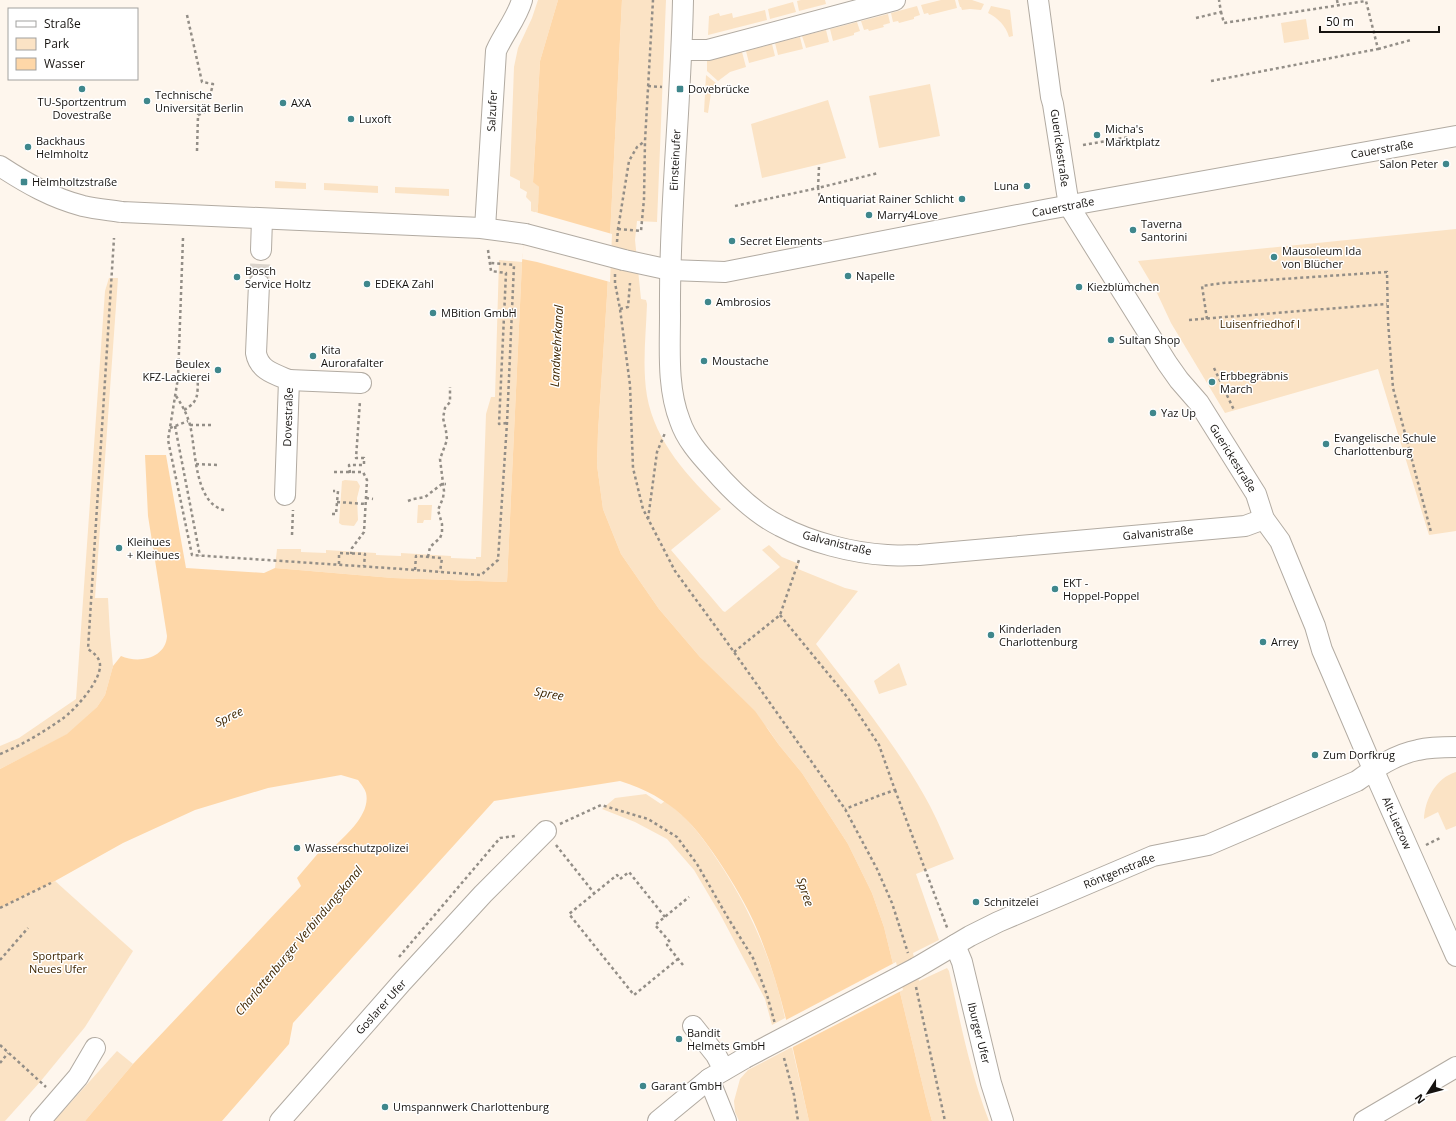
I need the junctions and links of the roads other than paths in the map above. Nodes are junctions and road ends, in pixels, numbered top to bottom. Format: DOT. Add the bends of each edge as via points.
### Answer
graph roads {
  1 [pos="522,0"];
  2 [pos="683,0"];
  3 [pos="895,0"];
  4 [pos="1038,0"];
  5 [pos="682,50"];
  6 [pos="1456,136"];
  7 [pos="0,166"];
  8 [pos="1068,206"];
  9 [pos="262,219"];
  10 [pos="485,228"];
  11 [pos="260,250"];
  12 [pos="670,270"];
  13 [pos="259,284"];
  14 [pos="289,380"];
  15 [pos="361,383"];
  16 [pos="285,495"];
  17 [pos="1264,519"];
  18 [pos="1456,747"];
  19 [pos="1373,769"];
  20 [pos="546,831"];
  21 [pos="953,940"];
  22 [pos="1456,956"];
  23 [pos="693,1026"];
  24 [pos="95,1048"];
  25 [pos="1456,1067"];
  26 [pos="717,1075"];
  27 [pos="40,1121"];
  28 [pos="280,1121"];
  29 [pos="658,1121"];
  30 [pos="726,1121"];
  31 [pos="1003,1121"];
  32 [pos="1364,1121"];
  1 -- 10 [label="street, Salzufer" via="496,51"];
  2 -- 5 [label="street, Einsteinufer"];
  3 -- 5 [label="street" via="708,50"];
  4 -- 8 [label="street, Guerickestraße"];
  5 -- 12 [label="street, Einsteinufer"];
  6 -- 8 [label="street, Cauerstraße"];
  7 -- 9 [label="street" via="24,182 83,206 122,212"];
  8 -- 12 [label="street, Cauerstraße" via="725,272"];
  8 -- 17 [label="street, Guerickestraße" via="1167,363 1199,403 1256,494"];
  9 -- 10 [label="street"];
  9 -- 11 [label="street"];
  10 -- 12 [label="street, Cauerstraße, bridge" via="525,234"];
  12 -- 17 [label="street, Galvanistraße" via="670,378 680,422 689,440 739,496 779,526 812,540 854,550 900,555 1245,526"];
  13 -- 14 [label="street, Dovestraße" via="257,358 268,371"];
  14 -- 15 [label="street"];
  14 -- 16 [label="street, Dovestraße"];
  17 -- 19 [label="street, Guerickestraße" via="1282,547 1315,626 1322,650"];
  18 -- 19 [label="street" via="1418,750"];
  19 -- 21 [label="street, Röntgenstraße" via="1357,781 1213,842 1153,856"];
  19 -- 22 [label="street, Alt-Lietzow"];
  20 -- 28 [label="street, Goslarer Ufer" via="483,894"];
  21 -- 26 [label="street, Röntgenstraße, bridge" via="913,969"];
  21 -- 31 [label="street, Iburger Ufer" via="962,962 991,1083"];
  23 -- 26 [label="street" via="716,1055"];
  24 -- 27 [label="street" via="78,1077"];
  25 -- 32 [label="street"];
  26 -- 29 [label="street, Röntgenstraße"];
  26 -- 30 [label="street"];
}
